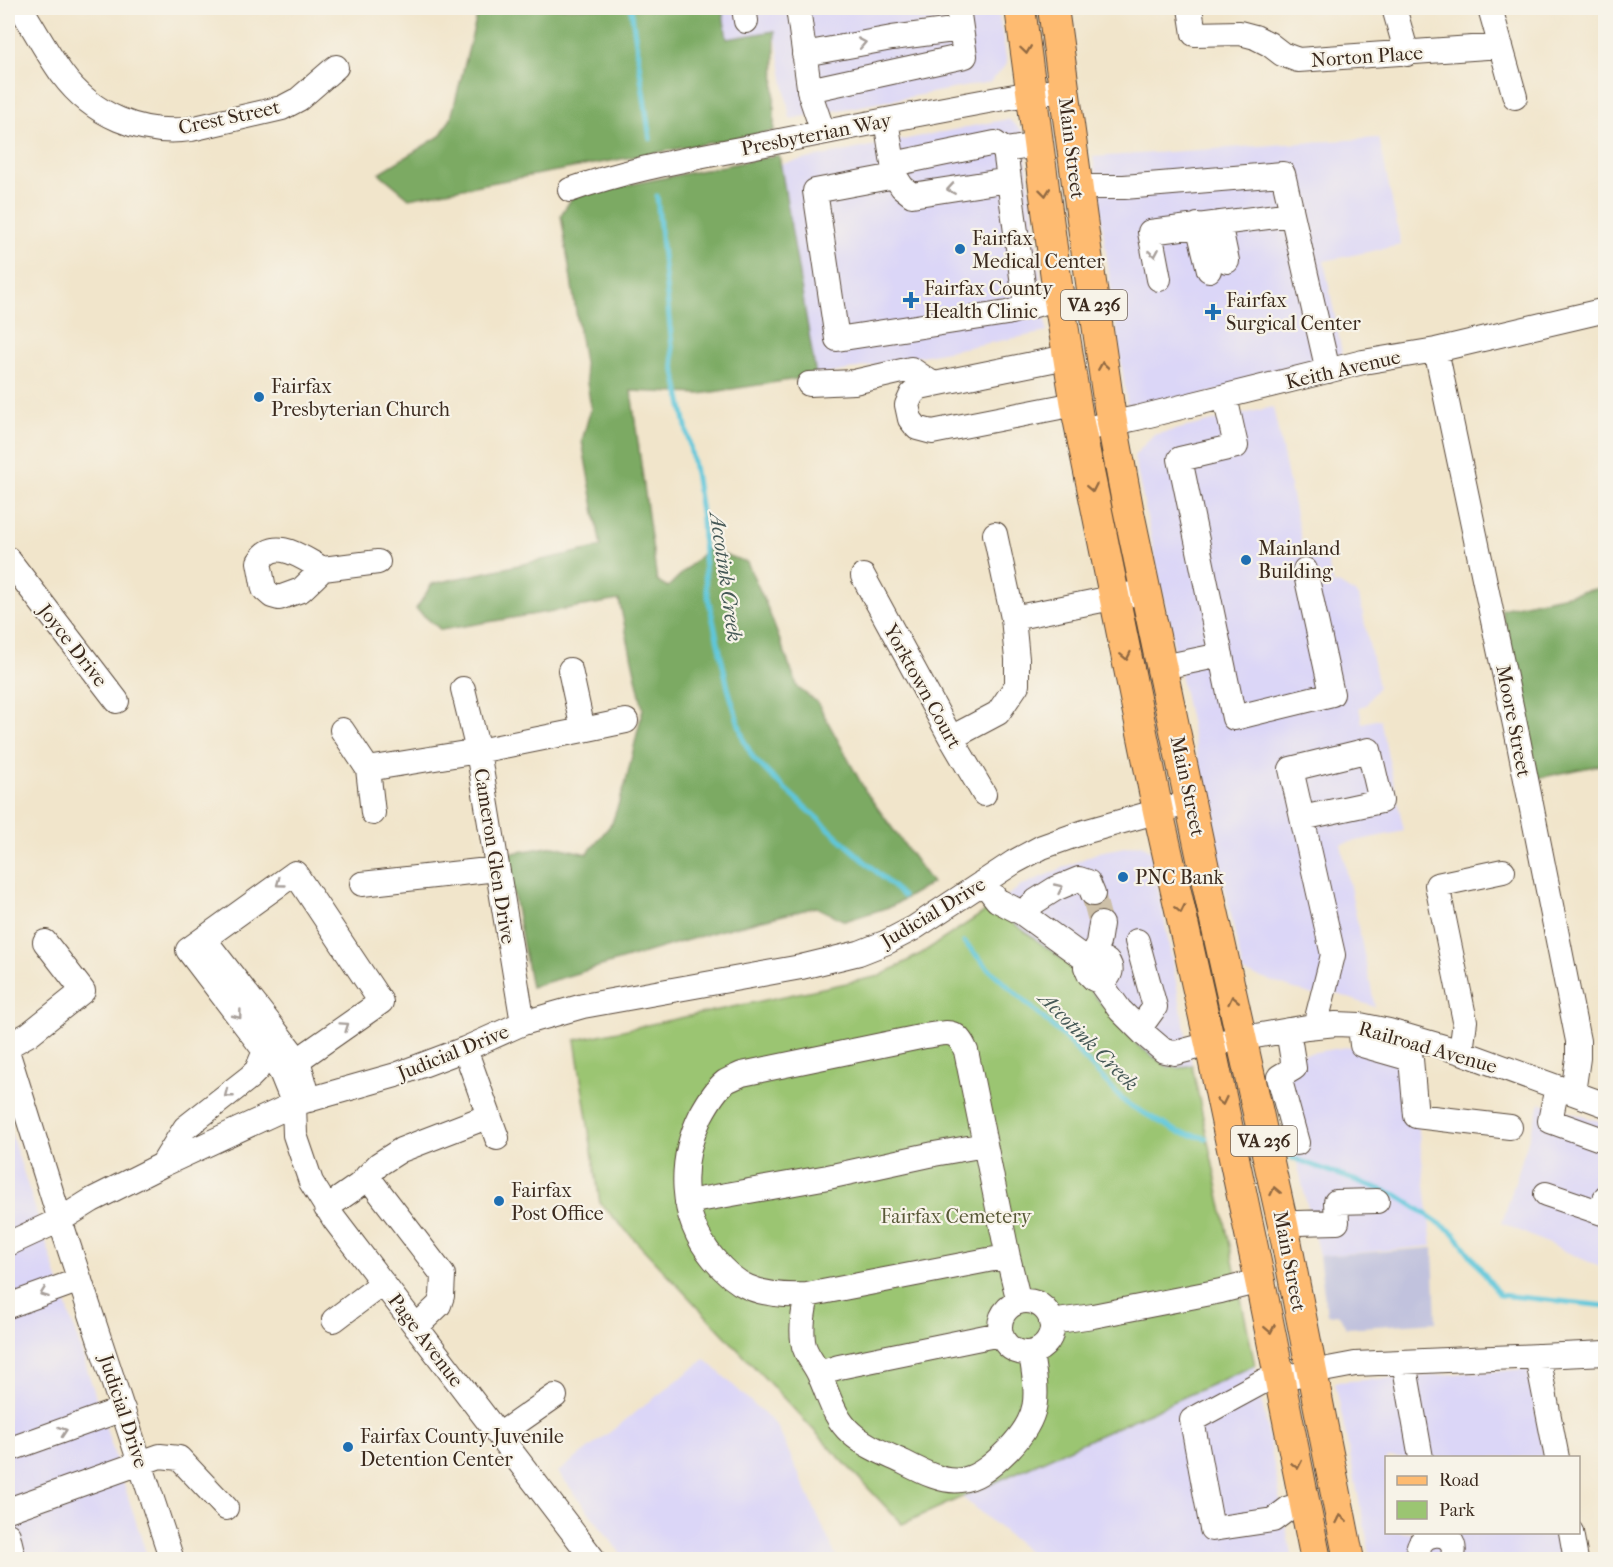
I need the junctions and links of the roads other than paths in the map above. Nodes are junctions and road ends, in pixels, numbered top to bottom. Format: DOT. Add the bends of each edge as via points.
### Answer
graph roads {
  1 [pos="21,8"];
  2 [pos="798,8"];
  3 [pos="1020,8"];
  4 [pos="1053,8"];
  5 [pos="1190,8"];
  6 [pos="1394,8"];
  7 [pos="1490,8"];
  8 [pos="960,18"];
  9 [pos="1501,46"];
  10 [pos="804,54"];
  11 [pos="1407,54"];
  12 [pos="336,67"];
  13 [pos="809,90"];
  14 [pos="1065,91"];
  15 [pos="1032,93"];
  16 [pos="1515,97"];
  17 [pos="886,120"];
  18 [pos="823,132"];
  19 [pos="1038,142"];
  20 [pos="1005,150"];
  21 [pos="894,170"];
  22 [pos="1009,180"];
  23 [pos="1078,187"];
  24 [pos="570,190"];
  25 [pos="1292,214"];
  26 [pos="1208,224"];
  27 [pos="1218,266"];
  28 [pos="1159,279"];
  29 [pos="1059,300"];
  30 [pos="1026,307"];
  31 [pos="1605,310"];
  32 [pos="1436,350"];
  33 [pos="1067,357"];
  34 [pos="1328,371"];
  35 [pos="809,384"];
  36 [pos="933,384"];
  37 [pos="1225,397"];
  38 [pos="1078,417"];
  39 [pos="1112,423"];
  40 [pos="995,534"];
  41 [pos="378,562"];
  42 [pos="10,569"];
  43 [pos="323,569"];
  44 [pos="1305,570"];
  45 [pos="863,576"];
  46 [pos="1146,590"];
  47 [pos="1114,598"];
  48 [pos="1013,618"];
  49 [pos="1221,655"];
  50 [pos="1162,667"];
  51 [pos="570,670"];
  52 [pos="464,689"];
  53 [pos="117,701"];
  54 [pos="626,721"];
  55 [pos="342,730"];
  56 [pos="583,730"];
  57 [pos="951,738"];
  58 [pos="478,751"];
  59 [pos="368,769"];
  60 [pos="984,794"];
  61 [pos="1191,802"];
  62 [pos="1158,811"];
  63 [pos="373,813"];
  64 [pos="1302,818"];
  65 [pos="497,869"];
  66 [pos="1503,871"];
  67 [pos="991,877"];
  68 [pos="362,884"];
  69 [pos="1093,894"];
  70 [pos="1022,913"];
  71 [pos="1101,924"];
  72 [pos="204,939"];
  73 [pos="1137,941"];
  74 [pos="45,942"];
  75 [pos="1094,971"];
  76 [pos="523,1023"];
  77 [pos="1360,1025"];
  78 [pos="1316,1026"];
  79 [pos="1139,1029"];
  80 [pos="1288,1030"];
  81 [pos="1242,1038"];
  82 [pos="1210,1044"];
  83 [pos="8,1046"];
  84 [pos="465,1049"];
  85 [pos="265,1050"];
  86 [pos="1461,1052"];
  87 [pos="8,1054"];
  88 [pos="298,1060"];
  89 [pos="1565,1090"];
  90 [pos="301,1102"];
  91 [pos="1605,1105"];
  92 [pos="1510,1127"];
  93 [pos="1605,1141"];
  94 [pos="1297,1143"];
  95 [pos="985,1145"];
  96 [pos="162,1165"];
  97 [pos="362,1182"];
  98 [pos="1546,1194"];
  99 [pos="1605,1197"];
  100 [pos="1377,1201"];
  101 [pos="687,1202"];
  102 [pos="326,1208"];
  103 [pos="60,1220"];
  104 [pos="1283,1225"];
  105 [pos="8,1244"];
  106 [pos="1008,1257"];
  107 [pos="80,1280"];
  108 [pos="1260,1281"];
  109 [pos="383,1283"];
  110 [pos="807,1295"];
  111 [pos="1019,1302"];
  112 [pos="8,1306"];
  113 [pos="334,1320"];
  114 [pos="1051,1322"];
  115 [pos="416,1327"];
  116 [pos="1000,1334"];
  117 [pos="1031,1353"];
  118 [pos="1605,1353"];
  119 [pos="1537,1356"];
  120 [pos="1404,1362"];
  121 [pos="1312,1371"];
  122 [pos="819,1373"];
  123 [pos="1280,1378"];
  124 [pos="555,1396"];
  125 [pos="123,1409"];
  126 [pos="499,1435"];
  127 [pos="8,1450"];
  128 [pos="1421,1456"];
  129 [pos="1557,1456"];
  130 [pos="141,1463"];
  131 [pos="1305,1505"];
  132 [pos="226,1508"];
  133 [pos="8,1510"];
  134 [pos="1431,1534"];
  135 [pos="1439,1534"];
  136 [pos="1571,1534"];
  137 [pos="8,1535"];
  138 [pos="1348,1555"];
  139 [pos="1312,1559"];
  140 [pos="14,1560"];
  141 [pos="172,1560"];
  142 [pos="594,1560"];
  143 [pos="1421,1560"];
  144 [pos="1452,1560"];
  145 [pos="1576,1560"];
  1 -- 12 [label="street, Crest Street" via="62,73 85,98 114,118 151,129 191,129 282,108 299,99"];
  2 -- 10 [label="street"];
  3 -- 15 [label="main road, Main Street / VA 236, one-way"];
  4 -- 14 [label="main road, Main Street / VA 236"];
  5 -- 11 [label="street, Norton Place" via="1194,34 1240,33 1298,60"];
  6 -- 11 [label="street"];
  7 -- 9 [label="street"];
  10 -- 8 [label="street, one-way" via="892,38"];
  8 -- 13 [label="street" via="965,56"];
  9 -- 11 [label="street, Norton Place"];
  9 -- 16 [label="street"];
  10 -- 13 [label="street"];
  13 -- 18 [label="street"];
  14 -- 15 [label="street, Presbyterian Way"];
  14 -- 23 [label="main road, Main Street / VA 236"];
  15 -- 17 [label="street, Presbyterian Way"];
  15 -- 19 [label="main road, Main Street / VA 236"];
  17 -- 18 [label="street, Presbyterian Way"];
  17 -- 21 [label="street"];
  18 -- 24 [label="street, Presbyterian Way" via="653,167"];
  19 -- 20 [label="street"];
  19 -- 29 [label="main road, Main Street / VA 236, one-way"];
  20 -- 21 [label="street" via="995,143"];
  20 -- 22 [label="street"];
  22 -- 21 [label="street, one-way" via="912,195 902,187"];
  21 -- 30 [label="street" via="815,191 837,339"];
  22 -- 30 [label="street"];
  23 -- 25 [label="street" via="1283,174"];
  39 -- 23 [label="main road, Main Street / VA 236, one-way"];
  25 -- 26 [label="street"];
  25 -- 34 [label="street"];
  26 -- 27 [label="street"];
  26 -- 28 [label="street, one-way" via="1150,232"];
  29 -- 30 [label="street"];
  29 -- 33 [label="main road, Main Street / VA 236"];
  31 -- 32 [label="street, Keith Avenue"];
  32 -- 34 [label="street, Keith Avenue"];
  32 -- 89 [label="street, Moore Street" via="1578,1041 1578,1058"];
  33 -- 36 [label="street"];
  33 -- 38 [label="main road, Main Street / VA 236"];
  34 -- 37 [label="street, Keith Avenue"];
  35 -- 36 [label="street" via="854,382 911,369"];
  36 -- 38 [label="street, Keith Avenue" via="920,387 907,405 917,428 932,432"];
  37 -- 39 [label="street, Keith Avenue"];
  37 -- 49 [label="street" via="1236,446 1180,459"];
  38 -- 39 [label="street, Keith Avenue"];
  38 -- 47 [label="main road, Main Street / VA 236, one-way"];
  39 -- 46 [label="main road, Main Street / VA 236"];
  40 -- 48 [label="street"];
  41 -- 43 [label="street"];
  42 -- 53 [label="street, Joyce Drive"];
  44 -- 49 [label="street" via="1332,694 1234,718"];
  45 -- 57 [label="street, Yorktown Court"];
  46 -- 47 [label="street"];
  46 -- 50 [label="main road, Main Street / VA 236"];
  47 -- 48 [label="street"];
  47 -- 62 [label="main road, Main Street / VA 236, one-way"];
  48 -- 57 [label="street" via="1017,686 998,713"];
  49 -- 50 [label="street"];
  50 -- 61 [label="main road, Main Street / VA 236"];
  51 -- 56 [label="street"];
  52 -- 58 [label="street, Cameron Glen Drive"];
  54 -- 56 [label="street"];
  55 -- 59 [label="street"];
  56 -- 58 [label="street"];
  57 -- 60 [label="street, Yorktown Court"];
  58 -- 59 [label="street"];
  58 -- 65 [label="street, Cameron Glen Drive"];
  59 -- 63 [label="street"];
  61 -- 62 [label="street, Judicial Drive"];
  81 -- 61 [label="main road, Main Street / VA 236, one-way"];
  62 -- 67 [label="street, Judicial Drive" via="1042,847"];
  62 -- 82 [label="main road, Main Street / VA 236, one-way"];
  64 -- 78 [label="street" via="1333,955"];
  65 -- 68 [label="street"];
  65 -- 76 [label="street, Cameron Glen Drive"];
  66 -- 86 [label="street" via="1437,885 1465,1022"];
  67 -- 70 [label="street" via="997,900"];
  67 -- 76 [label="street, Judicial Drive" via="914,928 859,953 583,1006"];
  70 -- 69 [label="street, one-way" via="1055,889 1079,879 1088,882"];
  70 -- 75 [label="street"];
  71 -- 75 [label="street"];
  72 -- 85 [label="street, one-way" via="188,950"];
  72 -- 88 [label="street"];
  88 -- 72 [label="street, one-way" via="381,1002 295,873"];
  73 -- 79 [label="street" via="1155,1007"];
  74 -- 83 [label="street" via="83,991"];
  75 -- 79 [label="street" via="1120,1010"];
  76 -- 84 [label="street, Judicial Drive"];
  77 -- 78 [label="street, Railroad Avenue"];
  77 -- 86 [label="street, Railroad Avenue"];
  77 -- 92 [label="street" via="1362,1046 1411,1059 1416,1116"];
  78 -- 80 [label="street, Railroad Avenue"];
  79 -- 82 [label="street, Railroad Avenue" via="1164,1051 1175,1053"];
  80 -- 81 [label="street, Railroad Avenue"];
  80 -- 94 [label="street" via="1294,1068 1279,1077"];
  81 -- 82 [label="street, Railroad Avenue"];
  104 -- 81 [label="main road, Main Street / VA 236, one-way"];
  82 -- 108 [label="main road, Main Street / VA 236, one-way"];
  84 -- 90 [label="street, Judicial Drive" via="396,1075"];
  84 -- 97 [label="street" via="493,1127 401,1150 379,1164"];
  85 -- 90 [label="street"];
  85 -- 96 [label="street, one-way" via="257,1070 185,1128"];
  86 -- 89 [label="street, Railroad Avenue"];
  87 -- 103 [label="street"];
  88 -- 90 [label="street"];
  89 -- 91 [label="street, Railroad Avenue"];
  89 -- 93 [label="street, Moore Street" via="1550,1121"];
  90 -- 96 [label="street, Judicial Drive"];
  90 -- 102 [label="street, Page Avenue" via="295,1135 311,1182"];
  95 -- 101 [label="street"];
  95 -- 101 [label="street" via="962,1042 950,1033 925,1036 741,1074 726,1081 705,1106 691,1140 685,1165"];
  95 -- 106 [label="street"];
  96 -- 103 [label="street, Judicial Drive"];
  97 -- 102 [label="street"];
  97 -- 115 [label="street" via="441,1299"];
  98 -- 99 [label="street" via="1602,1213"];
  100 -- 104 [label="street" via="1336,1202 1337,1222"];
  101 -- 110 [label="street" via="698,1238 721,1268 738,1282 761,1292"];
  102 -- 109 [label="street, Page Avenue"];
  103 -- 105 [label="street"];
  103 -- 107 [label="street, Judicial Drive"];
  104 -- 121 [label="main road, Main Street / VA 236"];
  106 -- 110 [label="street"];
  106 -- 111 [label="street"];
  107 -- 112 [label="street, one-way"];
  107 -- 125 [label="street, Judicial Drive"];
  108 -- 114 [label="street"];
  108 -- 123 [label="main road, Main Street / VA 236, one-way"];
  109 -- 113 [label="street"];
  109 -- 115 [label="street, Page Avenue"];
  110 -- 122 [label="street" via="803,1342"];
  111 -- 114 [label="street" via="1043,1307"];
  111 -- 116 [label="street" via="1005,1310"];
  114 -- 117 [label="street" via="1050,1339"];
  115 -- 126 [label="street, Page Avenue"];
  116 -- 117 [label="street" via="1015,1351"];
  116 -- 122 [label="street"];
  117 -- 122 [label="street" via="1035,1403 1028,1426 992,1466 961,1481 928,1475 853,1435 840,1422"];
  118 -- 119 [label="street"];
  119 -- 120 [label="street"];
  119 -- 129 [label="street"];
  120 -- 121 [label="street"];
  120 -- 128 [label="street"];
  121 -- 123 [label="street"];
  138 -- 121 [label="main road, Main Street / VA 236, one-way"];
  123 -- 131 [label="main road, Main Street / VA 236, one-way"];
  123 -- 131 [label="street" via="1264,1381 1192,1420 1212,1529 1273,1520 1288,1508"];
  124 -- 126 [label="street"];
  127 -- 125 [label="street, one-way"];
  125 -- 130 [label="street, Judicial Drive"];
  126 -- 142 [label="street, Page Avenue"];
  130 -- 132 [label="street" via="160,1456 180,1458"];
  130 -- 133 [label="street"];
  130 -- 141 [label="street, Judicial Drive"];
  131 -- 139 [label="main road, Main Street / VA 236"];
  134 -- 143 [label="street" via="1419,1546"];
  135 -- 144 [label="street" via="1453,1544"];
  136 -- 145 [label="street"];
  137 -- 140 [label="street"];
  138 -- 139 [label="main road"];
}
